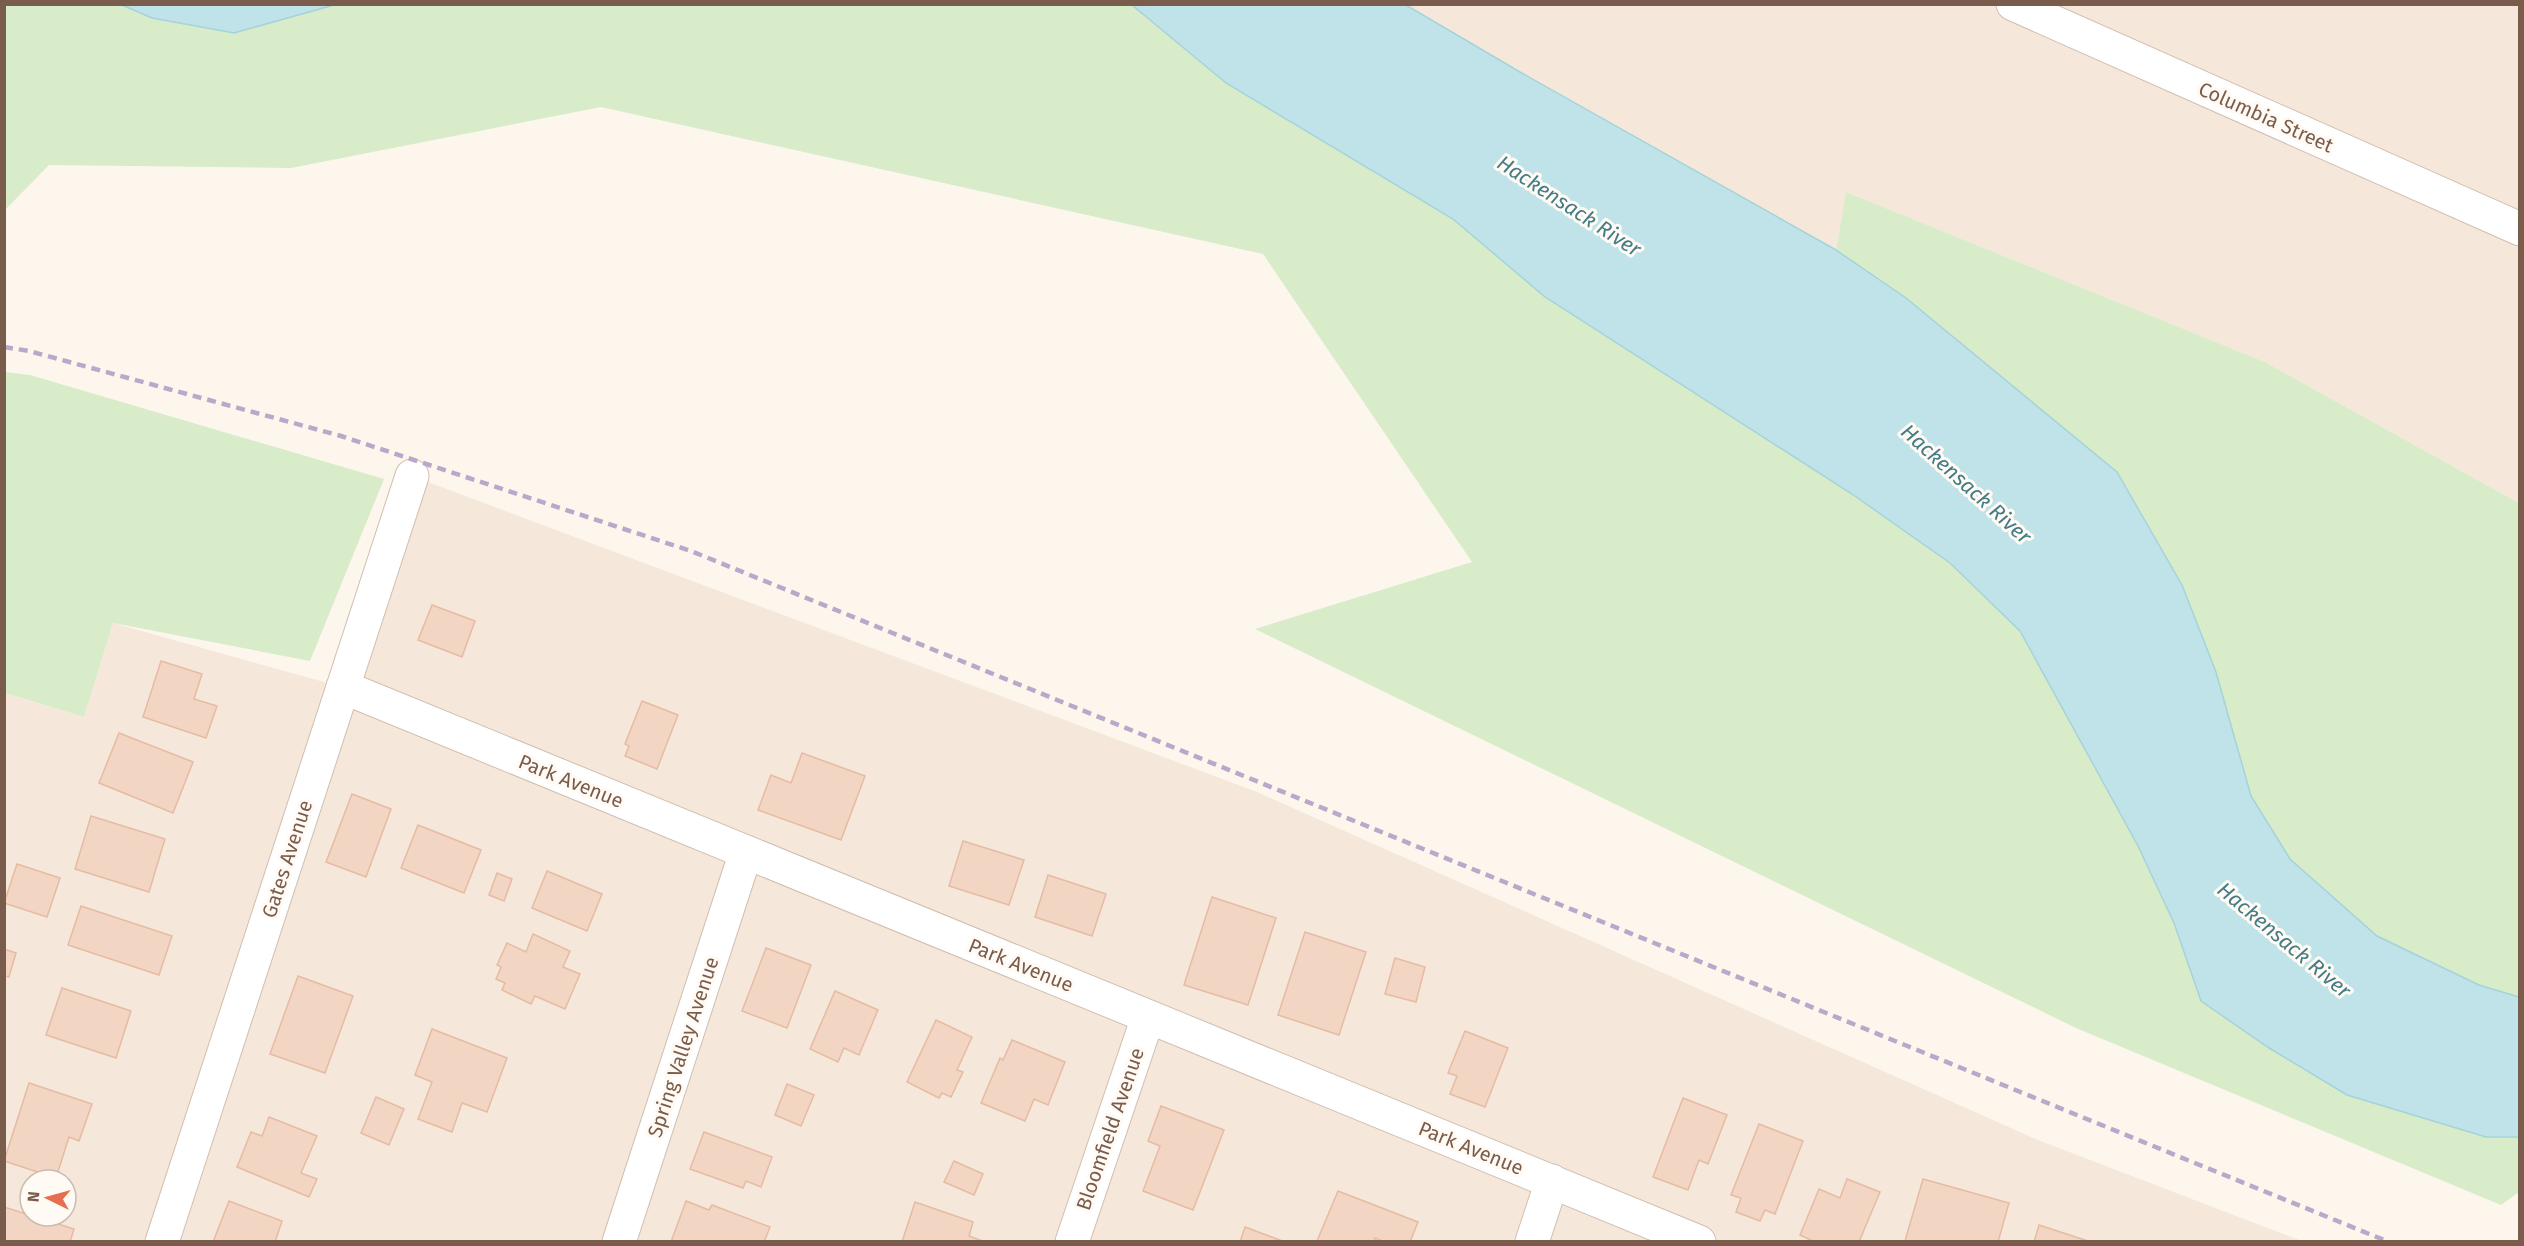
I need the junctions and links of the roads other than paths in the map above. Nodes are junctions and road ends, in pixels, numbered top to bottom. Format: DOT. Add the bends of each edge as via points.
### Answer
graph roads {
  1 [pos="2013,4"];
  2 [pos="2520,228"];
  3 [pos="412,476"];
  4 [pos="343,687"];
  5 [pos="746,852"];
  6 [pos="1148,1017"];
  7 [pos="1552,1181"];
  8 [pos="162,1242"];
  9 [pos="620,1242"];
  10 [pos="1072,1242"];
  11 [pos="1532,1242"];
  12 [pos="1699,1242"];
  1 -- 2 [label="street, Columbia Street"];
  3 -- 4 [label="street, Gates Avenue"];
  4 -- 5 [label="street, Park Avenue"];
  4 -- 8 [label="street, Gates Avenue"];
  5 -- 6 [label="street, Park Avenue"];
  5 -- 9 [label="street, Spring Valley Avenue"];
  6 -- 7 [label="street, Park Avenue"];
  6 -- 10 [label="street, Bloomfield Avenue"];
  7 -- 11 [label="street"];
  7 -- 12 [label="street, Park Avenue"];
}
